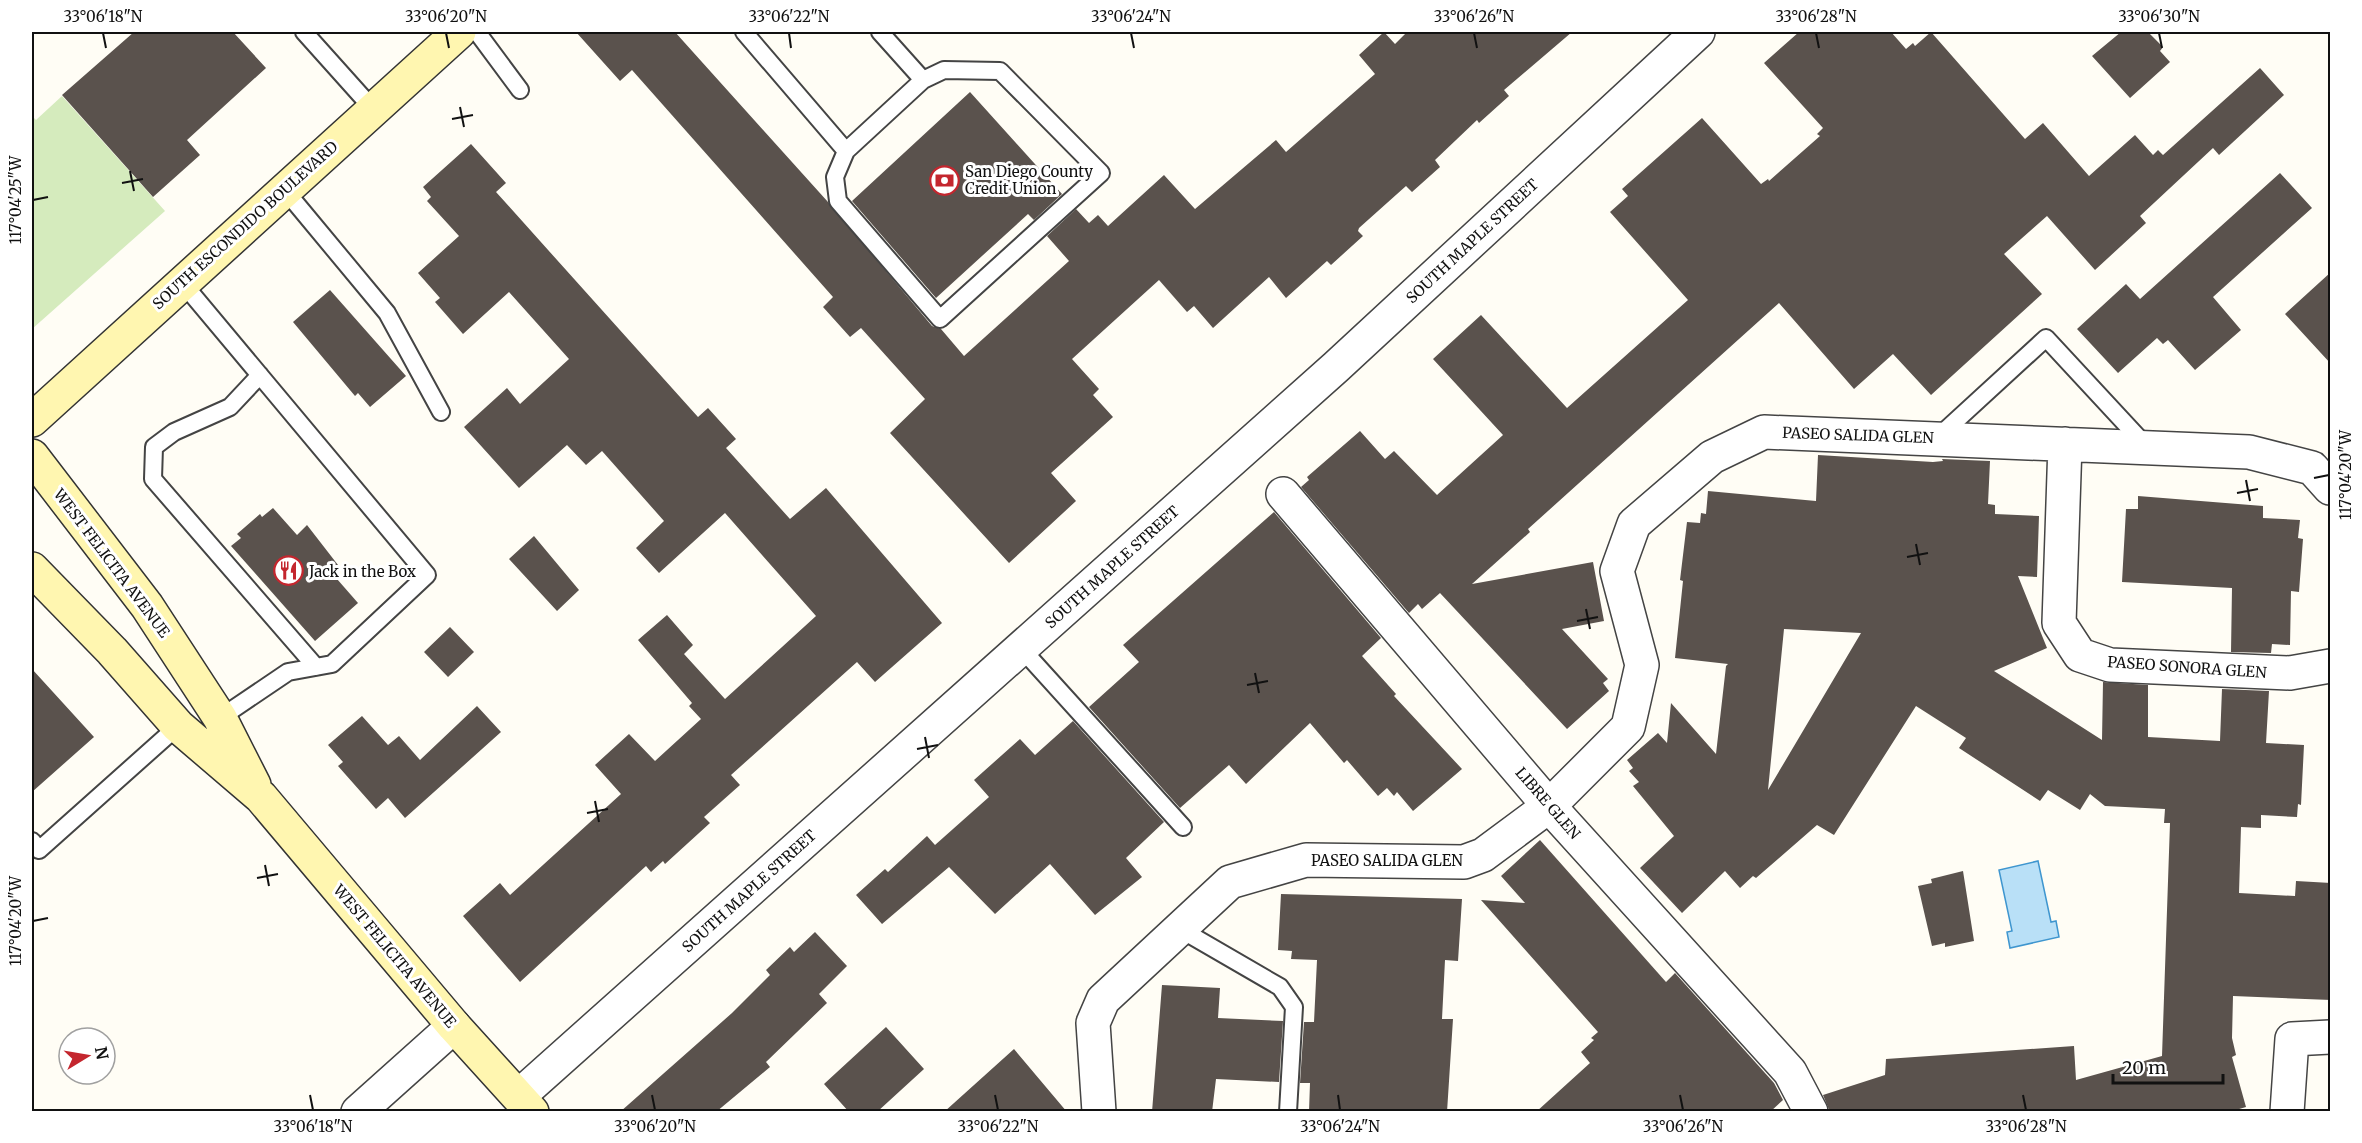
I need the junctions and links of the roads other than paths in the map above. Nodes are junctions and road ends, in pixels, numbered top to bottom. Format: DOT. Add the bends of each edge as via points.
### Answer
graph roads {
  1 [pos="304,32"];
  2 [pos="459,32"];
  3 [pos="477,32"];
  4 [pos="744,32"];
  5 [pos="880,32"];
  6 [pos="1698,32"];
  7 [pos="923,80"];
  8 [pos="520,90"];
  9 [pos="374,109"];
  10 [pos="846,151"];
  11 [pos="284,189"];
  12 [pos="181,281"];
  13 [pos="260,375"];
  14 [pos="441,412"];
  15 [pos="32,420"];
  16 [pos="1936,439"];
  17 [pos="2065,444"];
  18 [pos="2148,448"];
  19 [pos="32,456"];
  20 [pos="2331,488"];
  21 [pos="1283,494"];
  22 [pos="37,585"];
  23 [pos="1021,648"];
  24 [pos="2331,666"];
  25 [pos="316,667"];
  26 [pos="220,718"];
  27 [pos="178,726"];
  28 [pos="261,797"];
  29 [pos="1549,806"];
  30 [pos="1183,827"];
  31 [pos="32,841"];
  32 [pos="1180,929"];
  33 [pos="454,1026"];
  34 [pos="2331,1037"];
  35 [pos="525,1104"];
  36 [pos="358,1112"];
  37 [pos="1099,1112"];
  38 [pos="1288,1112"];
  39 [pos="1811,1112"];
  40 [pos="2287,1112"];
  1 -- 9 [label="lane"];
  2 -- 9 [label="main road, SOUTH ESCONDIDO BOULEVARD"];
  3 -- 8 [label="lane"];
  4 -- 10 [label="lane"];
  5 -- 7 [label="lane"];
  6 -- 23 [label="street, SOUTH MAPLE STREET" via="1336,367"];
  7 -- 10 [label="lane"];
  7 -- 10 [label="lane" via="944,70 1000,70 1101,173 940,319 838,201 835,177"];
  9 -- 11 [label="main road, SOUTH ESCONDIDO BOULEVARD"];
  11 -- 12 [label="main road, SOUTH ESCONDIDO BOULEVARD"];
  11 -- 14 [label="lane" via="387,313"];
  12 -- 13 [label="lane"];
  12 -- 15 [label="main road, SOUTH ESCONDIDO BOULEVARD"];
  13 -- 25 [label="lane" via="427,575 332,664"];
  13 -- 25 [label="lane" via="230,406 174,432 154,447 153,478"];
  16 -- 17 [label="street, PASEO SALIDA GLEN"];
  16 -- 18 [label="lane" via="2046,338"];
  16 -- 29 [label="street, PASEO SALIDA GLEN" via="1764,432 1712,457 1634,524 1617,571 1642,665 1628,727"];
  17 -- 18 [label="street, PASEO SALIDA GLEN"];
  17 -- 24 [label="street, PASEO SONORA GLEN" via="2059,623 2080,655 2110,665 2290,673"];
  18 -- 20 [label="street, PASEO SALIDA GLEN" via="2249,452 2312,468"];
  19 -- 26 [label="main road, WEST FELICITA AVENUE" via="147,606"];
  21 -- 29 [label="street, LIBRE GLEN"];
  22 -- 27 [label="main road, WEST FELICITA AVENUE" via="112,651"];
  23 -- 30 [label="lane"];
  23 -- 35 [label="street, SOUTH MAPLE STREET"];
  25 -- 26 [label="lane" via="288,672"];
  26 -- 28 [label="main road, WEST FELICITA AVENUE"];
  27 -- 28 [label="main road, WEST FELICITA AVENUE"];
  27 -- 31 [label="lane" via="39,850"];
  28 -- 33 [label="main road, WEST FELICITA AVENUE"];
  29 -- 32 [label="street, PASEO SALIDA GLEN" via="1483,855 1464,862 1306,860 1230,882"];
  29 -- 39 [label="street, LIBRE GLEN" via="1790,1072"];
  32 -- 37 [label="street, PASEO SALIDA GLEN" via="1103,1000 1093,1023"];
  32 -- 38 [label="lane" via="1280,987 1294,1007"];
  33 -- 35 [label="main road, WEST FELICITA AVENUE"];
  33 -- 36 [label="street"];
  34 -- 40 [label="street" via="2292,1039"];
}
